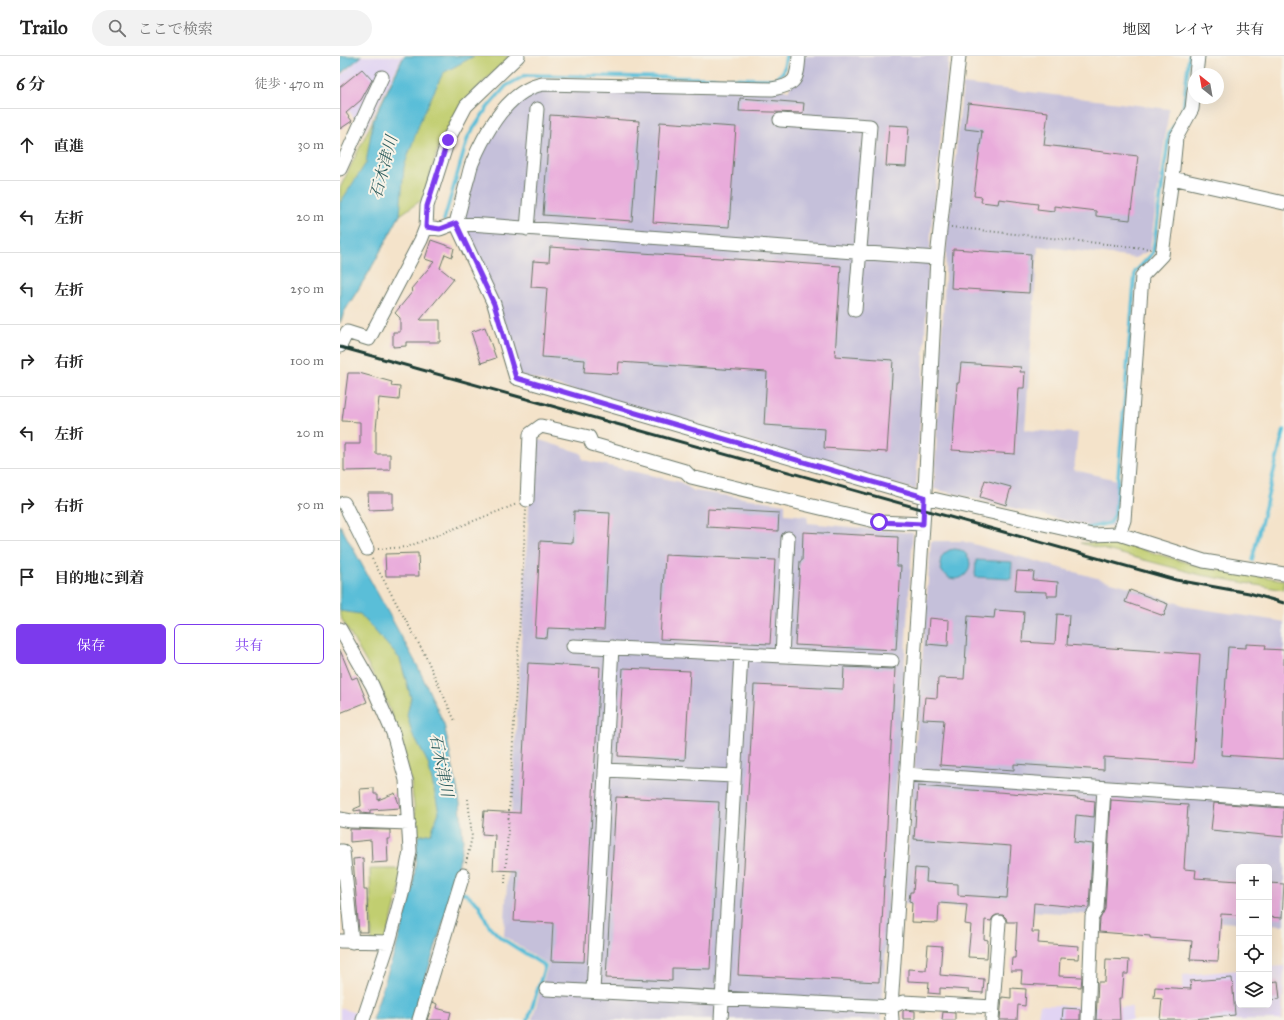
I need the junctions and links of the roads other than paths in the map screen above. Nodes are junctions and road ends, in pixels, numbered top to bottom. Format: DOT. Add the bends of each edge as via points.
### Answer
graph roads {
  1 [pos="518,56"];
  2 [pos="799,56"];
  3 [pos="959,56"];
  4 [pos="1198,56"];
  5 [pos="1197,68"];
  6 [pos="382,77"];
  7 [pos="1193,104"];
  8 [pos="537,109"];
  9 [pos="780,120"];
  10 [pos="340,169"];
  11 [pos="1172,178"];
  12 [pos="1284,203"];
  13 [pos="456,223"];
  14 [pos="426,227"];
  15 [pos="527,229"];
  16 [pos="860,252"];
  17 [pos="936,258"];
  18 [pos="856,310"];
  19 [pos="340,346"];
  20 [pos="924,497"];
  21 [pos="527,500"];
  22 [pos="341,501"];
  23 [pos="923,524"];
  24 [pos="1119,534"];
  25 [pos="788,538"];
  26 [pos="367,550"];
  27 [pos="1284,574"];
  28 [pos="340,628"];
  29 [pos="573,646"];
  30 [pos="612,648"];
  31 [pos="741,654"];
  32 [pos="782,656"];
  33 [pos="892,661"];
  34 [pos="605,770"];
  35 [pos="906,774"];
  36 [pos="734,776"];
  37 [pos="1104,788"];
  38 [pos="1284,800"];
  39 [pos="340,819"];
  40 [pos="409,823"];
  41 [pos="340,851"];
  42 [pos="464,875"];
  43 [pos="999,922"];
  44 [pos="346,942"];
  45 [pos="389,942"];
  46 [pos="546,989"];
  47 [pos="593,991"];
  48 [pos="722,998"];
  49 [pos="892,1006"];
  50 [pos="993,1014"];
  51 [pos="363,1020"];
  52 [pos="419,1020"];
  53 [pos="721,1020"];
  54 [pos="892,1020"];
  55 [pos="1088,1020"];
  1 -- 14 [label="street" via="466,106 448,140 427,206"];
  2 -- 13 [label="street" via="797,74 791,83 785,87 772,89 543,84 524,90 492,123 473,161"];
  3 -- 17 [label="street"];
  4 -- 5 [label="street"];
  6 -- 10 [label="street"];
  7 -- 11 [label="street" via="1176,138"];
  8 -- 15 [label="street"];
  9 -- 16 [label="street" via="870,126"];
  11 -- 12 [label="street"];
  11 -- 24 [label="street" via="1162,255 1142,276 1124,520"];
  13 -- 14 [label="street" via="440,229"];
  13 -- 15 [label="street"];
  13 -- 20 [label="street" via="494,304 516,378"];
  14 -- 19 [label="street" via="369,339 347,332"];
  15 -- 16 [label="street"];
  16 -- 17 [label="street"];
  16 -- 18 [label="street"];
  17 -- 20 [label="street"];
  20 -- 23 [label="street"];
  20 -- 24 [label="street" via="1092,535"];
  21 -- 23 [label="street" via="530,434 541,426 590,437 592,444 685,471 691,477 879,522"];
  22 -- 26 [label="street"];
  23 -- 35 [label="street"];
  24 -- 27 [label="street" via="1204,561"];
  25 -- 32 [label="street"];
  28 -- 40 [label="street" via="372,685 393,733 406,780"];
  29 -- 30 [label="street"];
  30 -- 31 [label="street"];
  30 -- 34 [label="street"];
  31 -- 32 [label="street"];
  31 -- 36 [label="street"];
  32 -- 33 [label="street"];
  34 -- 36 [label="street"];
  34 -- 47 [label="street"];
  35 -- 37 [label="street"];
  35 -- 49 [label="street"];
  36 -- 48 [label="street"];
  37 -- 38 [label="street"];
  37 -- 55 [label="street" via="1097,909 1092,917"];
  39 -- 40 [label="street"];
  40 -- 45 [label="street" via="410,851"];
  41 -- 44 [label="street" via="343,851"];
  42 -- 52 [label="street"];
  43 -- 50 [label="street"];
  44 -- 45 [label="street"];
  45 -- 51 [label="street"];
  46 -- 47 [label="street"];
  47 -- 48 [label="street"];
  48 -- 49 [label="street"];
  48 -- 53 [label="street"];
  49 -- 50 [label="street" via="903,1002"];
  49 -- 54 [label="street"];
}
